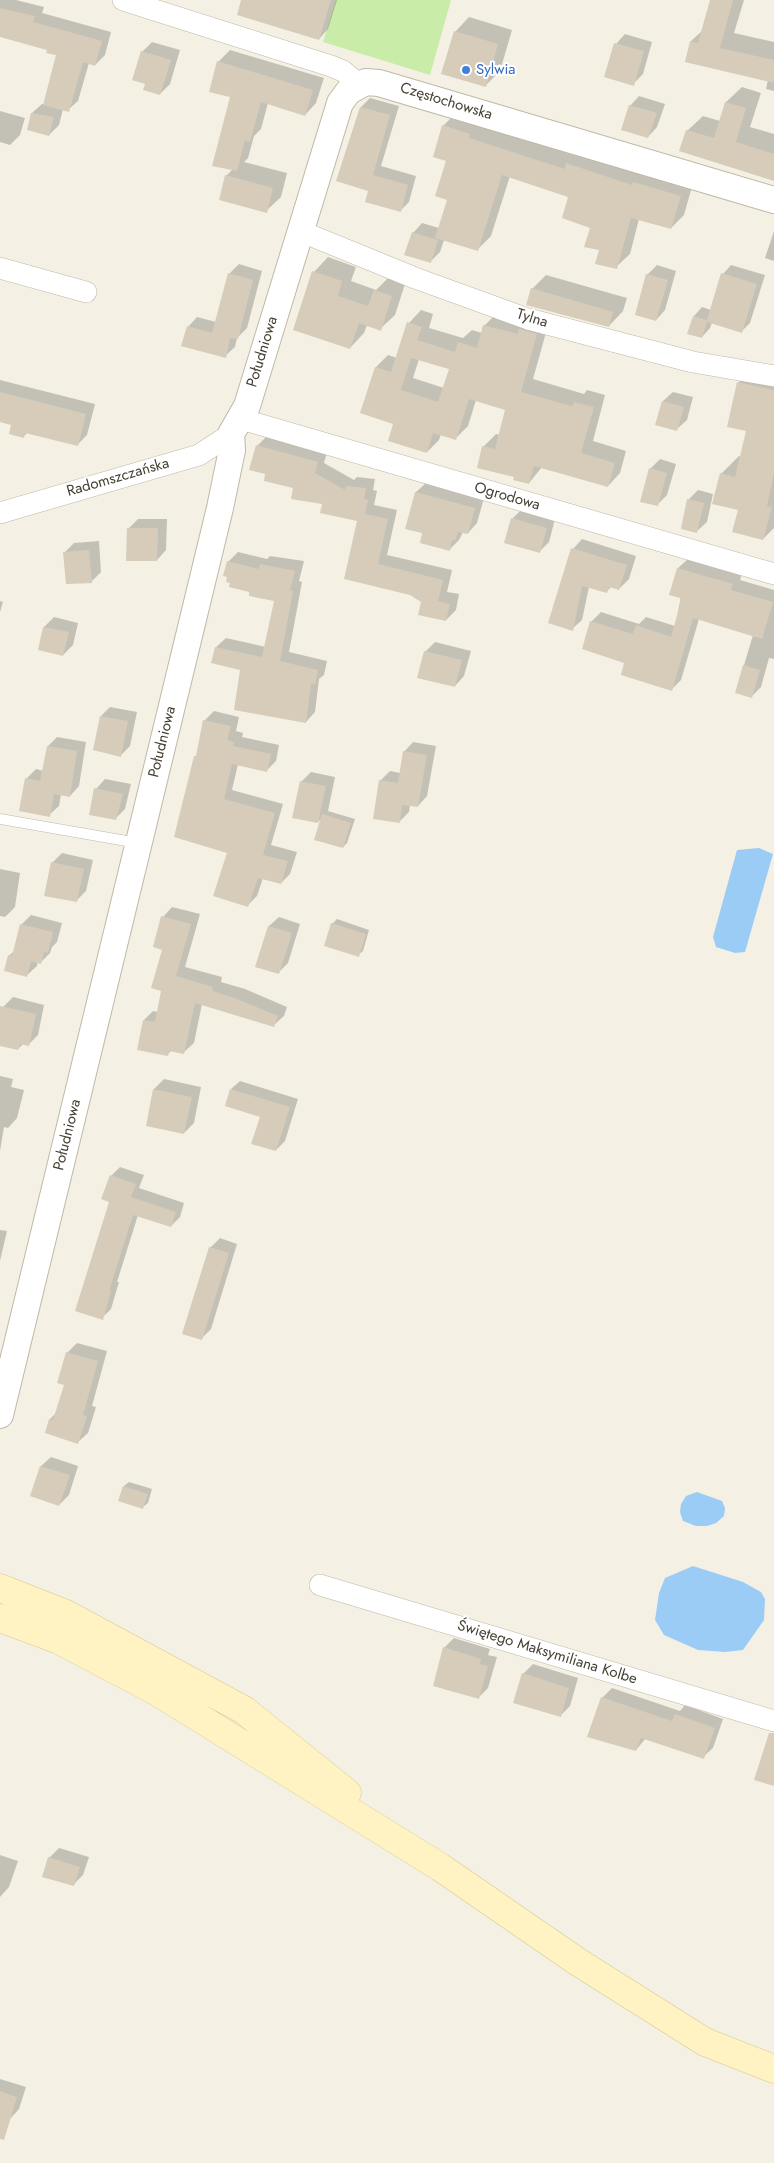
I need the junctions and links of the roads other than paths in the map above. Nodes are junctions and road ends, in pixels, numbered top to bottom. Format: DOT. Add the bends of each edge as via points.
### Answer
graph roads {
  1 [pos="122,0"];
  2 [pos="360,85"];
  3 [pos="774,200"];
  4 [pos="300,231"];
  5 [pos="0,268"];
  6 [pos="86,292"];
  7 [pos="774,376"];
  8 [pos="236,426"];
  9 [pos="0,513"];
  10 [pos="774,574"];
  11 [pos="0,819"];
  12 [pos="145,844"];
  13 [pos="0,1416"];
  14 [pos="320,1585"];
  15 [pos="0,1588"];
  16 [pos="0,1618"];
  17 [pos="774,1721"];
  18 [pos="440,1867"];
  19 [pos="774,2069"];
  1 -- 2 [label="street" via="331,66"];
  2 -- 3 [label="street, Częstochowska" via="366,82 386,84"];
  2 -- 4 [label="street, Południowa" via="348,92 340,103"];
  4 -- 7 [label="street, Tylna" via="528,319 693,362"];
  4 -- 8 [label="street, Południowa" via="247,406"];
  5 -- 6 [label="street"];
  8 -- 9 [label="street, Radomszczańska" via="199,455"];
  8 -- 10 [label="street, Ogrodowa"];
  8 -- 12 [label="street, Południowa"];
  11 -- 12 [label="lane"];
  12 -- 13 [label="street, Południowa"];
  14 -- 17 [label="street, Świętego Maksymiliana Kolbe"];
  15 -- 18 [label="main road" via="66,1614 244,1710"];
  16 -- 18 [label="main road" via="58,1640 156,1691"];
  18 -- 19 [label="main road" via="578,1962 705,2042"];
}
